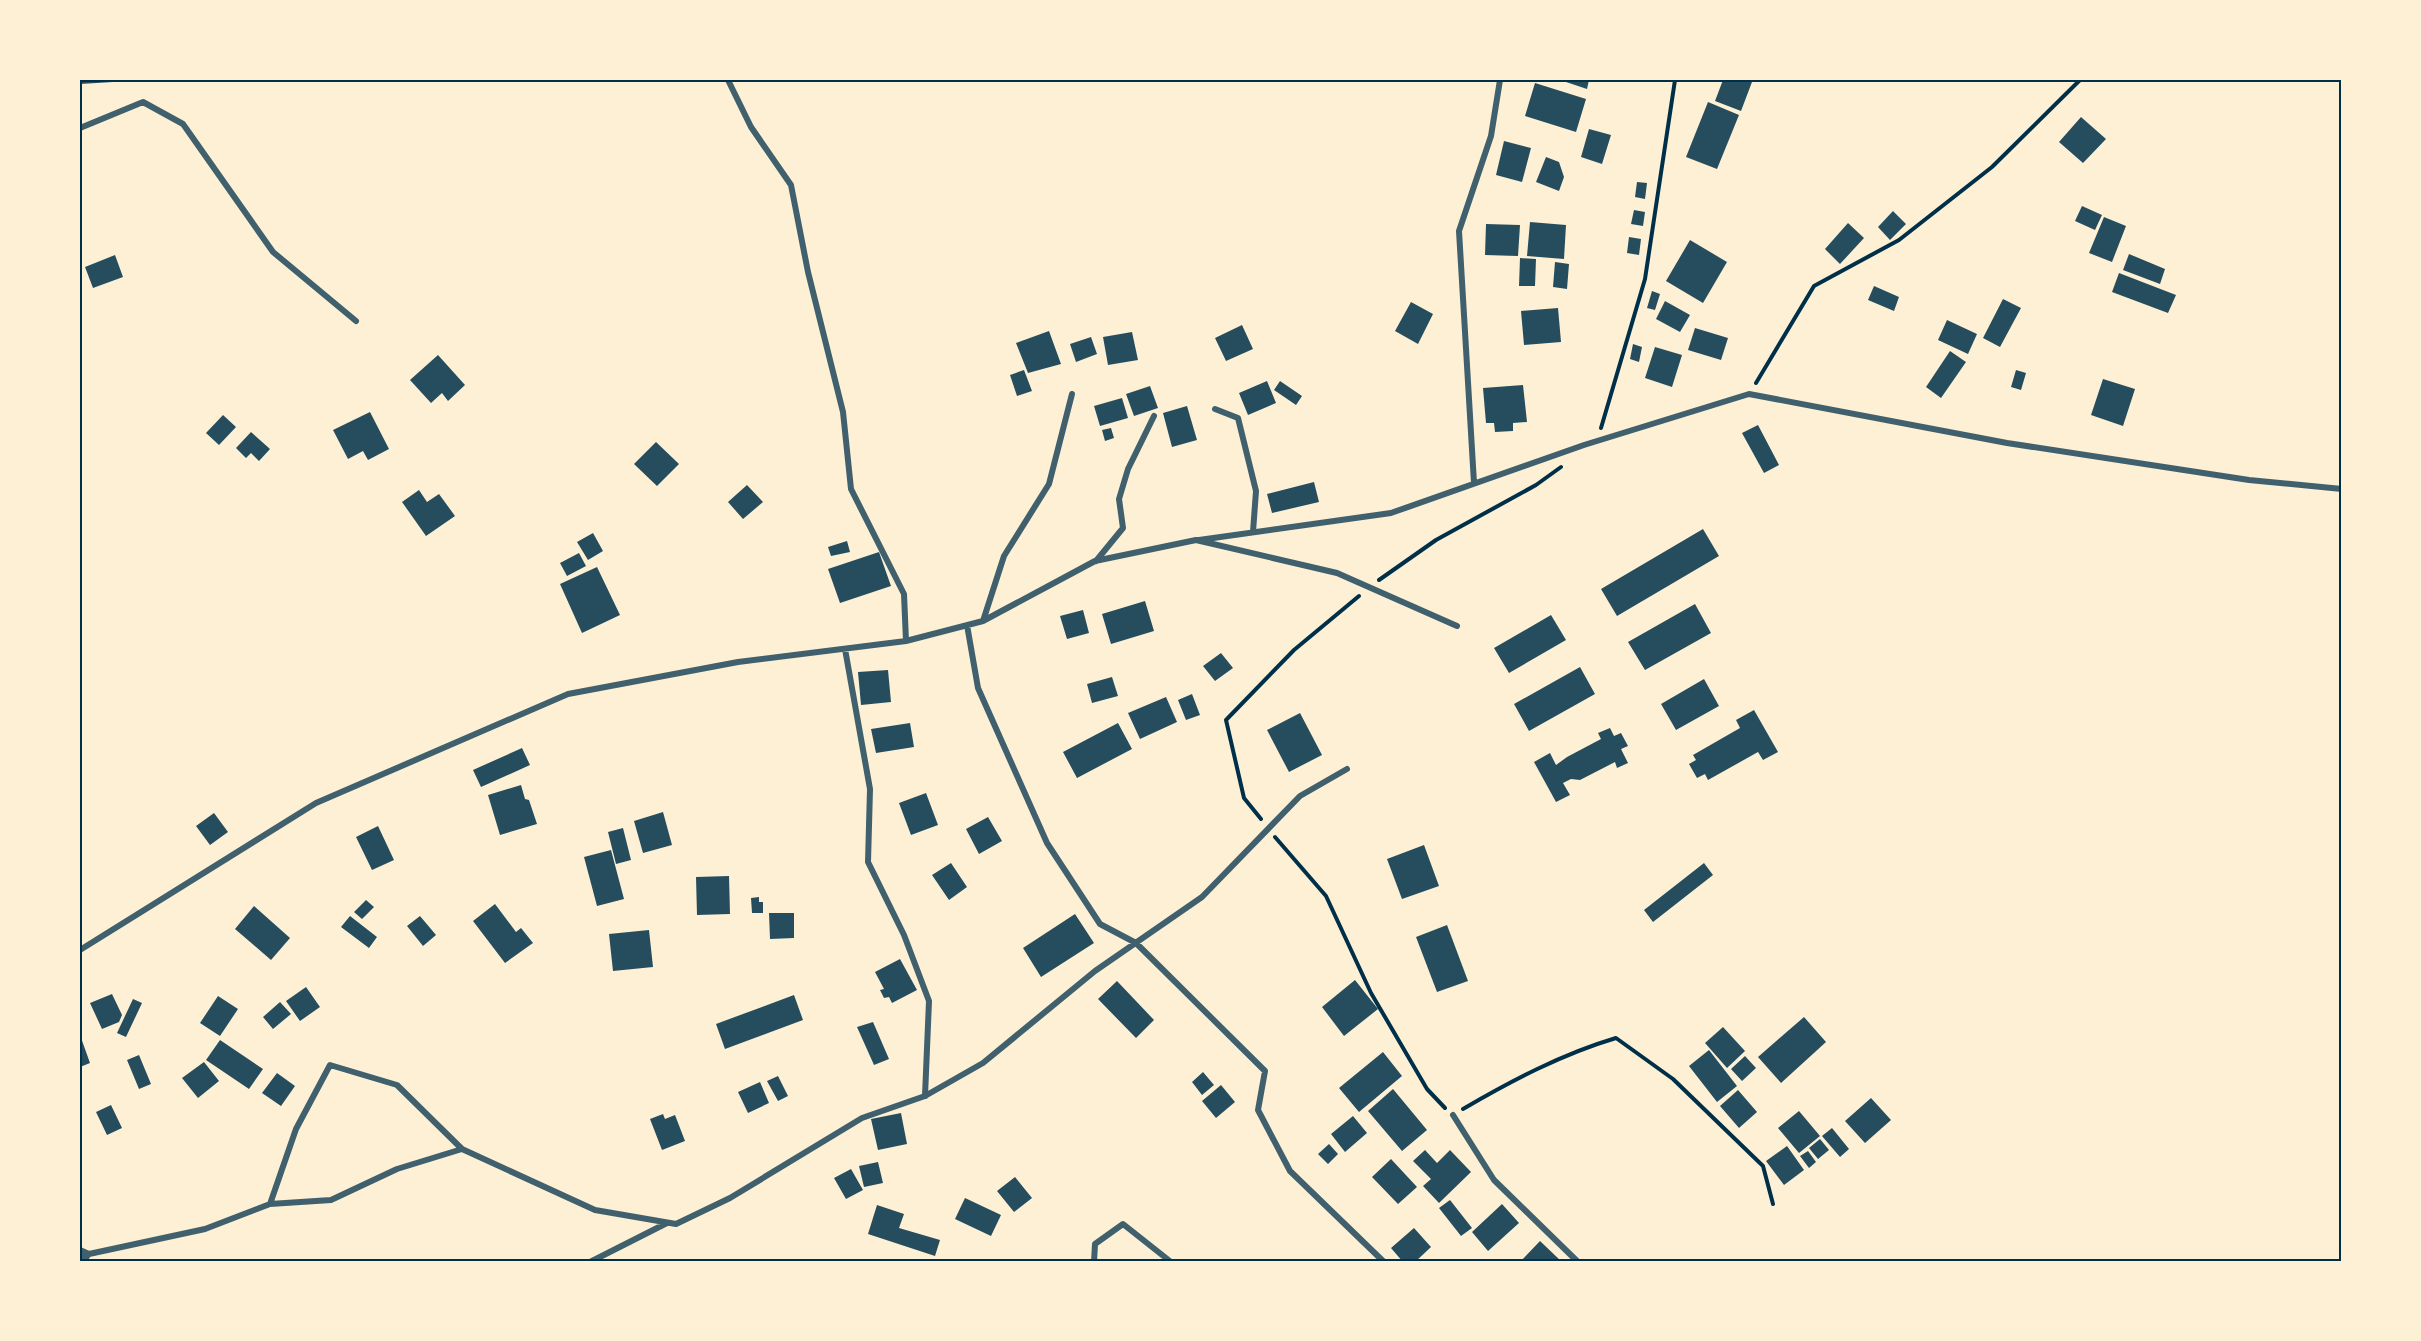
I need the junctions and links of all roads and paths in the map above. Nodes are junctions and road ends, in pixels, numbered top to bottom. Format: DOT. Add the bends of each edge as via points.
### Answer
graph roads {
  1 [pos="728,80"];
  2 [pos="1500,80"];
  3 [pos="1675,80"];
  4 [pos="2080,80"];
  5 [pos="80,128"];
  6 [pos="356,321"];
  7 [pos="1072,394"];
  8 [pos="1749,394"];
  9 [pos="1215,409"];
  10 [pos="1154,416"];
  11 [pos="1598,441"];
  12 [pos="1562,466"];
  13 [pos="1474,483"];
  14 [pos="2342,489"];
  15 [pos="1253,532"];
  16 [pos="1196,540"];
  17 [pos="1095,561"];
  18 [pos="1369,587"];
  19 [pos="983,621"];
  20 [pos="967,625"];
  21 [pos="1457,626"];
  22 [pos="906,641"];
  23 [pos="845,649"];
  24 [pos="1347,769"];
  25 [pos="1268,828"];
  26 [pos="1136,943"];
  27 [pos="80,950"];
  28 [pos="925,1096"];
  29 [pos="1453,1115"];
  30 [pos="462,1149"];
  31 [pos="270,1204"];
  32 [pos="1773,1204"];
  33 [pos="667,1223"];
  34 [pos="80,1250"];
  35 [pos="89,1254"];
  36 [pos="80,1256"];
  37 [pos="82,1262"];
  38 [pos="590,1262"];
  39 [pos="1094,1262"];
  40 [pos="1171,1262"];
  41 [pos="1384,1262"];
  42 [pos="1578,1262"];
  1 -- 22 [label="street" via="751,127 791,185 843,412 852,489 904,594"];
  2 -- 13 [label="street" via="1491,136 1459,231"];
  3 -- 11 [label="path" via="1645,279"];
  4 -- 8 [label="path" via="1992,167 1899,240 1814,286"];
  5 -- 6 [label="street" via="142,102 183,124 273,252"];
  7 -- 19 [label="street" via="1049,483 1004,556"];
  8 -- 11 [label="street"];
  8 -- 14 [label="street" via="2007,443 2250,480"];
  9 -- 15 [label="street" via="1238,418 1256,491"];
  10 -- 17 [label="street" via="1128,469 1119,499 1123,528"];
  11 -- 13 [label="street"];
  12 -- 18 [label="path" via="1536,485 1436,540"];
  13 -- 15 [label="street" via="1391,513"];
  15 -- 16 [label="street"];
  16 -- 17 [label="street"];
  16 -- 18 [label="street" via="1337,573"];
  17 -- 19 [label="street"];
  18 -- 21 [label="street"];
  18 -- 25 [label="path" via="1294,650 1226,720 1244,798"];
  19 -- 20 [label="street"];
  20 -- 22 [label="street"];
  20 -- 26 [label="street" via="978,688 1047,843 1100,924"];
  22 -- 23 [label="street"];
  23 -- 27 [label="street" via="738,662 568,694 316,802"];
  23 -- 28 [label="street" via="870,789 868,862 904,935 928,1001"];
  24 -- 25 [label="street" via="1300,796"];
  25 -- 26 [label="street" via="1202,897"];
  25 -- 29 [label="path" via="1326,896 1371,993 1427,1089"];
  26 -- 28 [label="street" via="1095,971 983,1063"];
  26 -- 41 [label="street" via="1265,1071 1258,1110 1290,1171"];
  28 -- 33 [label="street" via="862,1118 730,1198 676,1224"];
  29 -- 32 [label="path" via="1498,1088 1582,1048 1616,1038 1674,1079 1762,1166"];
  29 -- 42 [label="street" via="1494,1180"];
  30 -- 31 [label="street" via="397,1169 331,1200"];
  30 -- 31 [label="street" via="397,1085 330,1065 296,1129"];
  30 -- 33 [label="street" via="595,1210"];
  31 -- 35 [label="street" via="205,1229"];
  33 -- 38 [label="street"];
  34 -- 35 [label="street"];
  35 -- 36 [label="street"];
  35 -- 37 [label="street"];
  39 -- 40 [label="street" via="1095,1244 1123,1224"];
}
